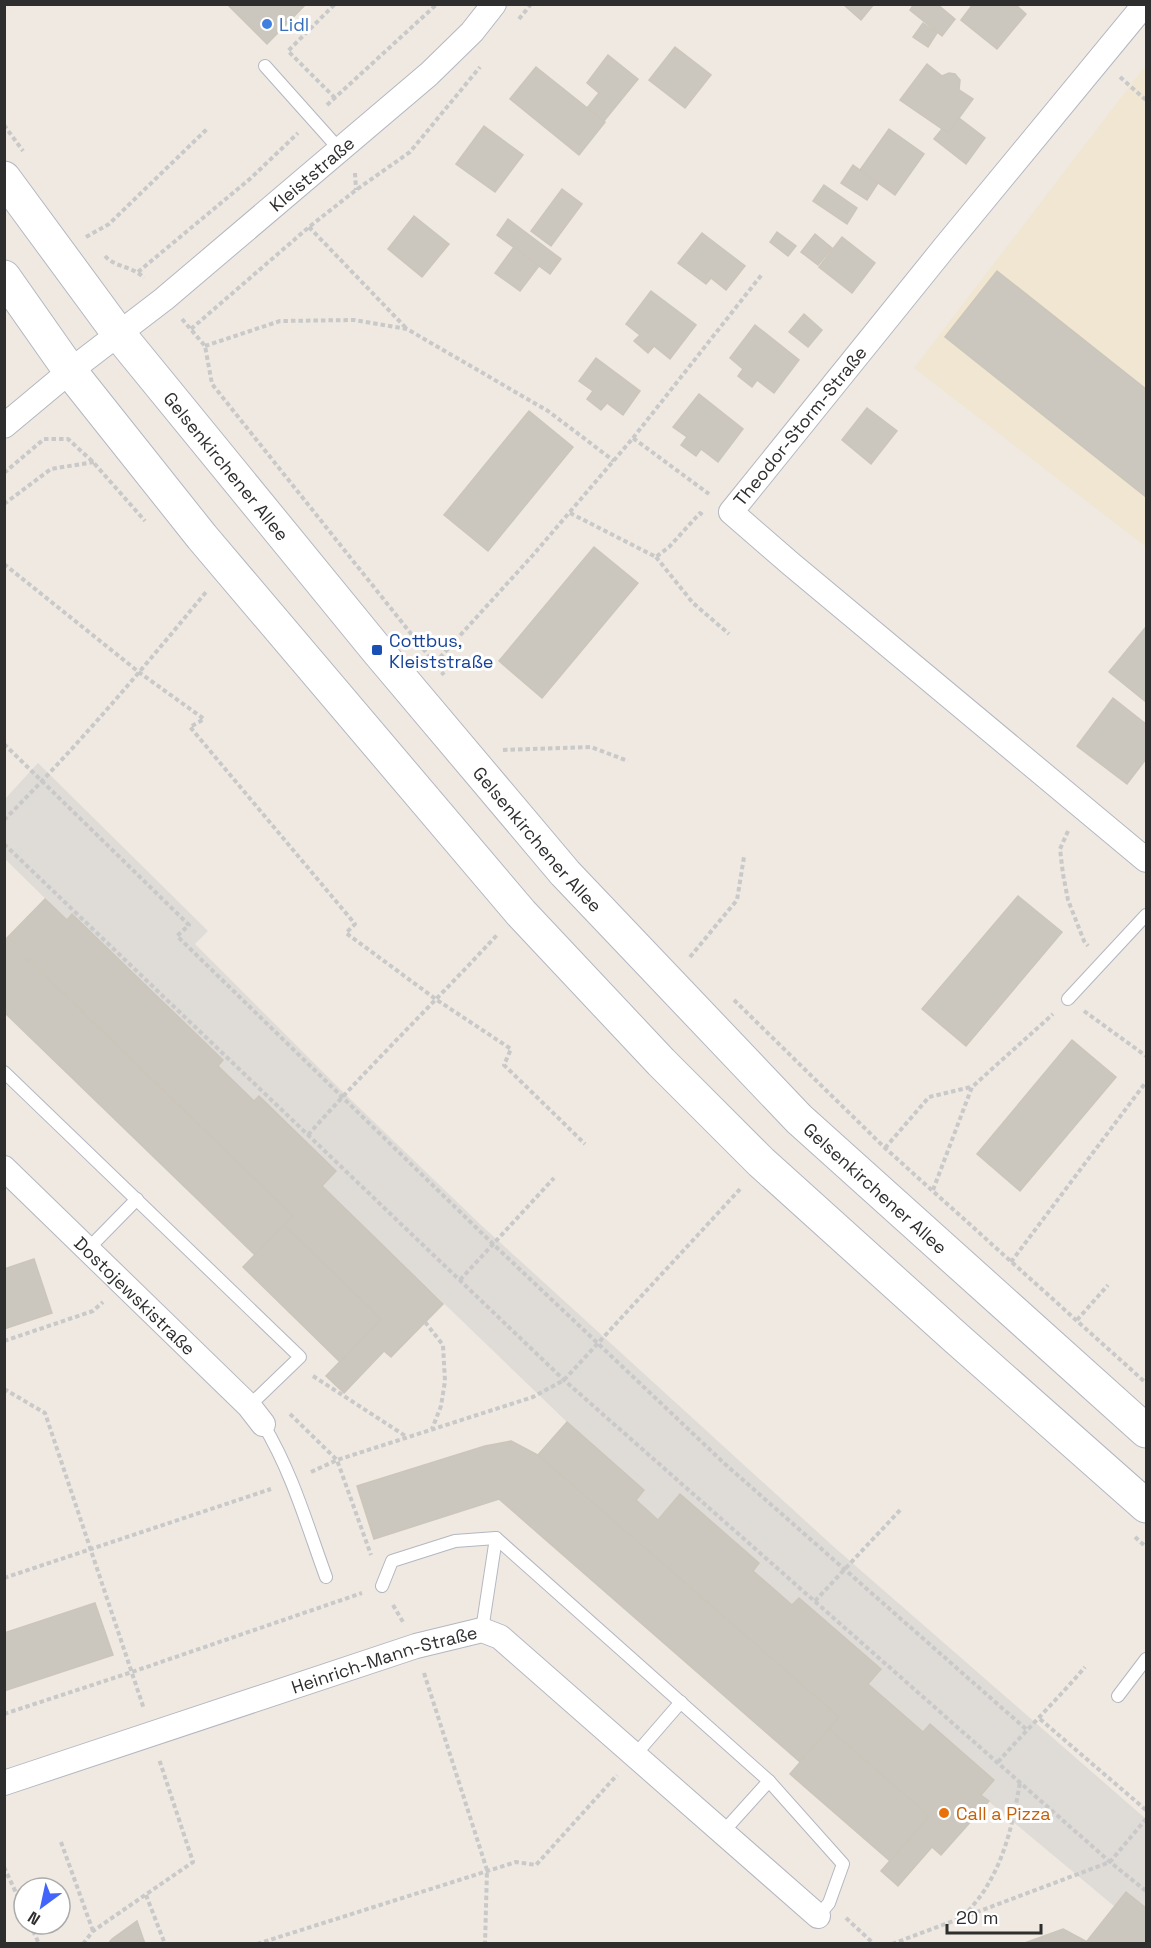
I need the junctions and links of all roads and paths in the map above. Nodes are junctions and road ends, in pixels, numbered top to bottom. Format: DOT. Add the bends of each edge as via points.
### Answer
graph roads {
  1 [pos="335,4"];
  2 [pos="437,4"];
  3 [pos="494,4"];
  4 [pos="531,4"];
  5 [pos="1145,4"];
  6 [pos="516,23"];
  7 [pos="486,60"];
  8 [pos="264,66"];
  9 [pos="334,98"];
  10 [pos="312,119"];
  11 [pos="4,125"];
  12 [pos="208,128"];
  13 [pos="340,150"];
  14 [pos="25,153"];
  15 [pos="4,178"];
  16 [pos="309,227"];
  17 [pos="80,228"];
  18 [pos="74,246"];
  19 [pos="103,254"];
  20 [pos="138,272"];
  21 [pos="763,273"];
  22 [pos="4,277"];
  23 [pos="164,299"];
  24 [pos="191,329"];
  25 [pos="407,329"];
  26 [pos="118,333"];
  27 [pos="205,346"];
  28 [pos="70,371"];
  29 [pos="4,426"];
  30 [pos="633,438"];
  31 [pos="44,439"];
  32 [pos="614,461"];
  33 [pos="93,462"];
  34 [pos="4,473"];
  35 [pos="712,496"];
  36 [pos="4,504"];
  37 [pos="706,505"];
  38 [pos="700,513"];
  39 [pos="656,557"];
  40 [pos="4,564"];
  41 [pos="206,592"];
  42 [pos="729,634"];
  43 [pos="435,663"];
  44 [pos="140,673"];
  45 [pos="448,680"];
  46 [pos="4,744"];
  47 [pos="506,757"];
  48 [pos="628,761"];
  49 [pos="43,782"];
  50 [pos="1086,810"];
  51 [pos="4,820"];
  52 [pos="4,844"];
  53 [pos="744,857"];
  54 [pos="1146,860"];
  55 [pos="521,913"];
  56 [pos="1146,915"];
  57 [pos="1105,960"];
  58 [pos="698,965"];
  59 [pos="733,998"];
  60 [pos="1068,999"];
  61 [pos="437,1000"];
  62 [pos="1146,1056"];
  63 [pos="4,1072"];
  64 [pos="1146,1082"];
  65 [pos="972,1087"];
  66 [pos="827,1089"];
  67 [pos="341,1098"];
  68 [pos="799,1119"];
  69 [pos="308,1135"];
  70 [pos="585,1144"];
  71 [pos="885,1148"];
  72 [pos="761,1162"];
  73 [pos="4,1168"];
  74 [pos="554,1178"];
  75 [pos="933,1190"];
  76 [pos="137,1199"];
  77 [pos="492,1243"];
  78 [pos="88,1249"];
  79 [pos="1011,1262"];
  80 [pos="460,1280"];
  81 [pos="123,1282"];
  82 [pos="1108,1285"];
  83 [pos="1077,1320"];
  84 [pos="425,1322"];
  85 [pos="4,1341"];
  86 [pos="598,1344"];
  87 [pos="293,1363"];
  88 [pos="564,1380"];
  89 [pos="1146,1383"];
  90 [pos="4,1389"];
  91 [pos="256,1415"];
  92 [pos="432,1430"];
  93 [pos="1146,1431"];
  94 [pos="408,1438"];
  95 [pos="292,1481"];
  96 [pos="902,1508"];
  97 [pos="1138,1519"];
  98 [pos="496,1538"];
  99 [pos="1146,1547"];
  100 [pos="91,1550"];
  101 [pos="845,1570"];
  102 [pos="326,1577"];
  103 [pos="4,1578"];
  104 [pos="382,1586"];
  105 [pos="815,1601"];
  106 [pos="482,1630"];
  107 [pos="1146,1659"];
  108 [pos="1085,1667"];
  109 [pos="132,1672"];
  110 [pos="1118,1696"];
  111 [pos="681,1702"];
  112 [pos="4,1714"];
  113 [pos="1040,1719"];
  114 [pos="1027,1730"];
  115 [pos="151,1733"];
  116 [pos="636,1755"];
  117 [pos="998,1762"];
  118 [pos="770,1781"];
  119 [pos="1020,1781"];
  120 [pos="4,1783"];
  121 [pos="1146,1810"];
  122 [pos="1146,1819"];
  123 [pos="723,1832"];
  124 [pos="60,1842"];
  125 [pos="1110,1862"];
  126 [pos="4,1867"];
  127 [pos="12,1884"];
  128 [pos="1146,1891"];
  129 [pos="146,1895"];
  130 [pos="824,1910"];
  131 [pos="964,1917"];
  132 [pos="93,1932"];
  133 [pos="83,1944"];
  134 [pos="165,1944"];
  135 [pos="256,1944"];
  136 [pos="874,1944"];
  137 [pos="892,1944"];
  1 -- 9 [label="path" via="288,51"];
  2 -- 9 [label="path"];
  3 -- 13 [label="street, Kleiststraße" via="429,74"];
  4 -- 6 [label="path"];
  5 -- 50 [label="street, Theodor-Storm-Straße" via="731,512"];
  7 -- 16 [label="path" via="410,152"];
  8 -- 10 [label="lane"];
  9 -- 10 [label="path"];
  10 -- 13 [label="lane"];
  10 -- 20 [label="path" via="251,178"];
  11 -- 14 [label="path"];
  12 -- 18 [label="path" via="109,224"];
  13 -- 23 [label="street, Kleiststraße"];
  15 -- 18 [label="main road, Gelsenkirchener Allee"];
  16 -- 24 [label="path"];
  16 -- 25 [label="path"];
  17 -- 18 [label="path"];
  18 -- 26 [label="main road, Gelsenkirchener Allee"];
  19 -- 20 [label="path" via="111,263"];
  20 -- 23 [label="path"];
  21 -- 30 [label="path"];
  22 -- 28 [label="main road"];
  23 -- 24 [label="path"];
  23 -- 26 [label="street, Kleiststraße"];
  24 -- 27 [label="path"];
  25 -- 27 [label="path" via="354,320 280,321"];
  25 -- 32 [label="path" via="548,411"];
  26 -- 28 [label="street, Kleiststraße"];
  26 -- 68 [label="main road, Gelsenkirchener Allee" via="565,873"];
  27 -- 43 [label="path" via="212,384"];
  28 -- 29 [label="street, Kleiststraße"];
  28 -- 55 [label="main road" via="202,537"];
  30 -- 32 [label="path"];
  30 -- 35 [label="path"];
  31 -- 34 [label="path"];
  32 -- 43 [label="path"];
  33 -- 36 [label="path" via="51,469"];
  37 -- 38 [label="path"];
  39 -- 42 [label="path" via="693,603"];
  40 -- 44 [label="path"];
  41 -- 44 [label="path"];
  43 -- 45 [label="path"];
  44 -- 49 [label="path"];
  44 -- 61 [label="path" via="204,719 190,727 355,924 346,933"];
  46 -- 49 [label="path"];
  47 -- 48 [label="path" via="500,750 591,747"];
  49 -- 51 [label="path"];
  49 -- 67 [label="path" via="189,925 177,936"];
  50 -- 54 [label="street, Theodor-Storm-Straße"];
  50 -- 57 [label="path" via="1067,832 1060,849 1063,874 1068,900 1084,941"];
  52 -- 69 [label="path"];
  53 -- 58 [label="path" via="737,900 690,957"];
  55 -- 61 [label="path"];
  55 -- 72 [label="main road"];
  56 -- 57 [label="lane"];
  57 -- 60 [label="lane"];
  59 -- 66 [label="path"];
  60 -- 62 [label="path"];
  60 -- 65 [label="path"];
  61 -- 67 [label="path"];
  61 -- 70 [label="path" via="511,1049 504,1065"];
  63 -- 76 [label="lane"];
  64 -- 79 [label="path"];
  65 -- 71 [label="path" via="929,1097"];
  65 -- 75 [label="path"];
  66 -- 68 [label="path"];
  66 -- 71 [label="path"];
  67 -- 69 [label="path"];
  67 -- 77 [label="path"];
  68 -- 93 [label="main road, Gelsenkirchener Allee"];
  69 -- 80 [label="path"];
  71 -- 75 [label="path"];
  72 -- 86 [label="path" via="740,1190"];
  72 -- 97 [label="main road" via="955,1337"];
  73 -- 78 [label="street, Dostojewskistraße"];
  74 -- 77 [label="path"];
  75 -- 79 [label="path"];
  76 -- 78 [label="lane"];
  76 -- 87 [label="lane" via="300,1357"];
  77 -- 80 [label="path"];
  77 -- 86 [label="path"];
  78 -- 81 [label="street, Dostojewskistraße"];
  79 -- 83 [label="path"];
  80 -- 88 [label="path"];
  81 -- 85 [label="path" via="93,1311"];
  81 -- 91 [label="street, Dostojewskistraße"];
  82 -- 83 [label="path"];
  83 -- 89 [label="path"];
  84 -- 92 [label="path" via="443,1345 445,1381"];
  86 -- 88 [label="path"];
  86 -- 101 [label="path"];
  87 -- 91 [label="lane"];
  87 -- 94 [label="path"];
  88 -- 92 [label="path" via="533,1397"];
  88 -- 105 [label="path"];
  90 -- 100 [label="path" via="45,1413"];
  91 -- 95 [label="lane"];
  92 -- 94 [label="path"];
  94 -- 95 [label="path" via="337,1460"];
  95 -- 100 [label="path"];
  95 -- 102 [label="lane"];
  96 -- 101 [label="path"];
  97 -- 99 [label="path"];
  98 -- 104 [label="lane" via="455,1541 392,1561"];
  98 -- 106 [label="lane"];
  98 -- 111 [label="lane"];
  100 -- 103 [label="path"];
  100 -- 109 [label="path"];
  101 -- 105 [label="path"];
  101 -- 114 [label="path"];
  104 -- 109 [label="path"];
  105 -- 117 [label="path"];
  106 -- 115 [label="street, Heinrich-Mann-Straße" via="416,1646"];
  106 -- 116 [label="street, Heinrich-Mann-Straße" via="500,1637"];
  107 -- 110 [label="lane"];
  108 -- 113 [label="path"];
  109 -- 112 [label="path"];
  109 -- 115 [label="path"];
  111 -- 116 [label="lane"];
  111 -- 118 [label="lane"];
  113 -- 114 [label="path"];
  113 -- 121 [label="path"];
  114 -- 117 [label="path"];
  115 -- 120 [label="street, Heinrich-Mann-Straße"];
  115 -- 129 [label="path" via="193,1862"];
  116 -- 123 [label="street, Heinrich-Mann-Straße"];
  116 -- 135 [label="path" via="536,1865 516,1862"];
  117 -- 119 [label="path"];
  118 -- 123 [label="lane"];
  118 -- 130 [label="lane" via="843,1864"];
  119 -- 125 [label="path"];
  119 -- 131 [label="path" via="1006,1847 987,1887"];
  122 -- 125 [label="path"];
  123 -- 130 [label="street, Heinrich-Mann-Straße"];
  124 -- 132 [label="path"];
  125 -- 128 [label="path"];
  125 -- 131 [label="path"];
  126 -- 127 [label="path"];
  129 -- 132 [label="path"];
  129 -- 134 [label="path"];
  130 -- 136 [label="path"];
  131 -- 137 [label="path"];
  132 -- 133 [label="path"];
}
